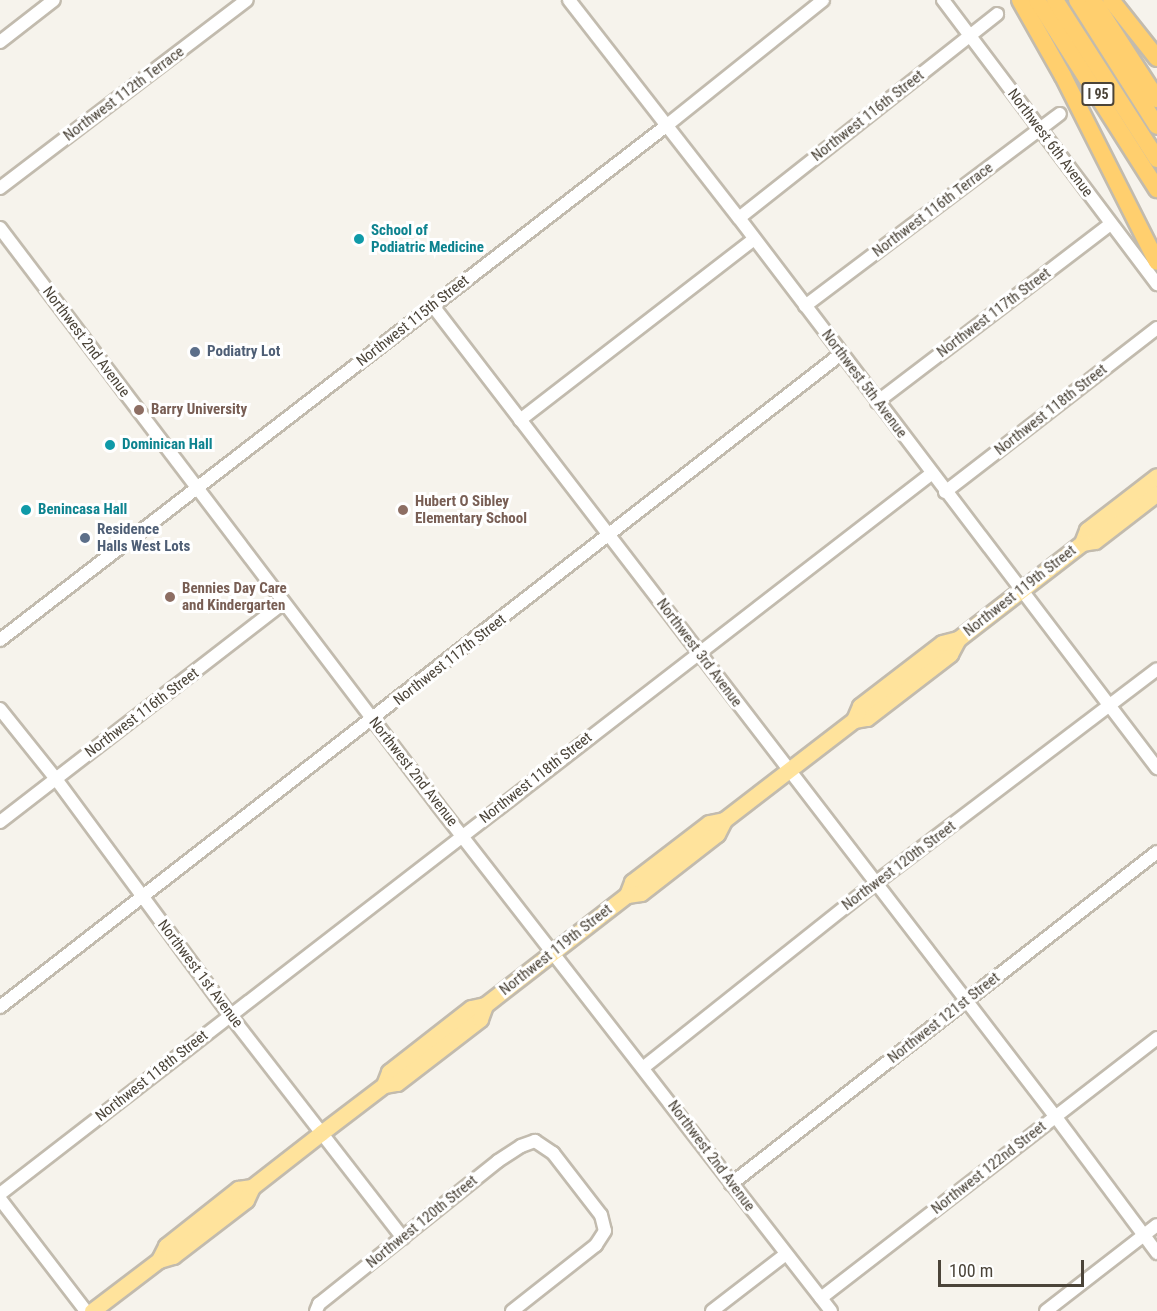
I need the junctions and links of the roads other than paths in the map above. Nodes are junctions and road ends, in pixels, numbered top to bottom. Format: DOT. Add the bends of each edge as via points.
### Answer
graph roads {
  1 [pos="54,0"];
  2 [pos="248,0"];
  3 [pos="823,0"];
  4 [pos="943,0"];
  5 [pos="1020,0"];
  6 [pos="1037,0"];
  7 [pos="1055,0"];
  8 [pos="1077,0"];
  9 [pos="1093,0"];
  10 [pos="1111,0"];
  11 [pos="576,2"];
  12 [pos="997,14"];
  13 [pos="969,35"];
  14 [pos="0,42"];
  15 [pos="1157,58"];
  16 [pos="1157,99"];
  17 [pos="1060,114"];
  18 [pos="666,126"];
  19 [pos="1157,126"];
  20 [pos="1040,130"];
  21 [pos="1157,159"];
  22 [pos="0,188"];
  23 [pos="1157,189"];
  24 [pos="739,218"];
  25 [pos="1111,224"];
  26 [pos="0,228"];
  27 [pos="754,239"];
  28 [pos="1157,262"];
  29 [pos="1157,284"];
  30 [pos="432,306"];
  31 [pos="805,306"];
  32 [pos="1157,328"];
  33 [pos="841,354"];
  34 [pos="878,402"];
  35 [pos="520,420"];
  36 [pos="931,474"];
  37 [pos="1157,476"];
  38 [pos="196,487"];
  39 [pos="945,492"];
  40 [pos="1157,493"];
  41 [pos="609,537"];
  42 [pos="1082,543"];
  43 [pos="1022,589"];
  44 [pos="283,603"];
  45 [pos="0,640"];
  46 [pos="698,652"];
  47 [pos="1157,669"];
  48 [pos="1109,707"];
  49 [pos="0,709"];
  50 [pos="373,720"];
  51 [pos="1157,768"];
  52 [pos="788,770"];
  53 [pos="56,779"];
  54 [pos="0,822"];
  55 [pos="462,836"];
  56 [pos="1157,852"];
  57 [pos="874,884"];
  58 [pos="142,896"];
  59 [pos="553,953"];
  60 [pos="966,1001"];
  61 [pos="0,1007"];
  62 [pos="230,1015"];
  63 [pos="1157,1038"];
  64 [pos="644,1067"];
  65 [pos="1055,1116"];
  66 [pos="321,1133"];
  67 [pos="731,1184"];
  68 [pos="0,1197"];
  69 [pos="1157,1225"];
  70 [pos="1144,1235"];
  71 [pos="403,1238"];
  72 [pos="1157,1253"];
  73 [pos="786,1254"];
  74 [pos="821,1298"];
  75 [pos="86,1311"];
  76 [pos="92,1311"];
  77 [pos="316,1311"];
  78 [pos="512,1311"];
  79 [pos="712,1311"];
  80 [pos="831,1311"];
  81 [pos="1046,1311"];
  1 -- 14 [label="street"];
  2 -- 22 [label="street, Northwest 112th Terrace"];
  3 -- 18 [label="street, Northwest 115th Street"];
  4 -- 13 [label="street, Northwest 6th Avenue"];
  5 -- 28 [label="highway"];
  6 -- 23 [label="highway, I 95"];
  7 -- 21 [label="highway"];
  8 -- 19 [label="highway"];
  9 -- 16 [label="highway"];
  10 -- 15 [label="highway"];
  11 -- 18 [label="street, Northwest 5th Avenue"];
  12 -- 13 [label="street, Northwest 116th Street"];
  13 -- 20 [label="street, Northwest 6th Avenue"];
  13 -- 24 [label="street, Northwest 116th Street"];
  17 -- 20 [label="street, Northwest 116th Terrace"];
  18 -- 24 [label="street, Northwest 5th Avenue"];
  18 -- 30 [label="street, Northwest 115th Street"];
  20 -- 25 [label="street, Northwest 6th Avenue"];
  20 -- 31 [label="street, Northwest 116th Terrace"];
  24 -- 27 [label="street, Northwest 5th Avenue"];
  25 -- 29 [label="street, Northwest 6th Avenue"];
  25 -- 34 [label="street, Northwest 117th Street"];
  26 -- 38 [label="street, Northwest 2nd Avenue"];
  27 -- 31 [label="street, Northwest 5th Avenue"];
  27 -- 35 [label="street"];
  30 -- 35 [label="street, Northwest 3rd Avenue"];
  30 -- 38 [label="street, Northwest 115th Street"];
  31 -- 33 [label="street, Northwest 5th Avenue"];
  32 -- 39 [label="street, Northwest 118th Street"];
  33 -- 34 [label="street, Northwest 5th Avenue"];
  33 -- 41 [label="street, Northwest 117th Street"];
  34 -- 36 [label="street, Northwest 5th Avenue"];
  35 -- 41 [label="street, Northwest 3rd Avenue"];
  36 -- 39 [label="street, Northwest 5th Avenue"];
  36 -- 46 [label="street, Northwest 118th Street"];
  37 -- 42 [label="main road, Northwest 119th Street" via="1087,530"];
  38 -- 44 [label="street, Northwest 2nd Avenue"];
  38 -- 45 [label="street, Northwest 115th Street"];
  39 -- 43 [label="street, Northwest 5th Avenue"];
  40 -- 42 [label="main road, Northwest 119th Street" via="1095,541"];
  41 -- 46 [label="street, Northwest 3rd Avenue"];
  41 -- 50 [label="street, Northwest 117th Street"];
  42 -- 43 [label="main road, Northwest 119th Street"];
  43 -- 48 [label="street, Northwest 5th Avenue"];
  43 -- 52 [label="main road, Northwest 119th Street" via="958,639 942,643 914,664 860,706 854,720"];
  44 -- 50 [label="street, Northwest 2nd Avenue"];
  44 -- 53 [label="street, Northwest 116th Street"];
  46 -- 52 [label="street, Northwest 3rd Avenue"];
  46 -- 55 [label="street, Northwest 118th Street"];
  47 -- 48 [label="street, Northwest 120th Street"];
  48 -- 51 [label="street, Northwest 5th Avenue"];
  48 -- 57 [label="street, Northwest 120th Street"];
  49 -- 53 [label="street, Northwest 1st Avenue"];
  50 -- 55 [label="street, Northwest 2nd Avenue"];
  50 -- 58 [label="street, Northwest 117th Street"];
  52 -- 57 [label="street, Northwest 3rd Avenue"];
  52 -- 59 [label="main road, Northwest 119th Street" via="724,820 717,834 692,854 641,893 627,895"];
  53 -- 54 [label="street, Northwest 116th Street"];
  53 -- 58 [label="street, Northwest 1st Avenue"];
  55 -- 59 [label="street, Northwest 2nd Avenue"];
  55 -- 62 [label="street, Northwest 118th Street"];
  56 -- 60 [label="street, Northwest 121st Street"];
  57 -- 60 [label="street, Northwest 3rd Avenue"];
  57 -- 64 [label="street, Northwest 120th Street"];
  58 -- 61 [label="street, Northwest 117th Street"];
  58 -- 62 [label="street, Northwest 1st Avenue"];
  59 -- 64 [label="street, Northwest 2nd Avenue"];
  59 -- 66 [label="main road, Northwest 119th Street" via="485,1005 480,1019 397,1083 384,1085"];
  60 -- 65 [label="street, Northwest 3rd Avenue"];
  60 -- 67 [label="street, Northwest 121st Street"];
  62 -- 66 [label="street, Northwest 1st Avenue"];
  62 -- 68 [label="street, Northwest 118th Street"];
  63 -- 65 [label="street, Northwest 122nd Street"];
  64 -- 67 [label="street, Northwest 2nd Avenue"];
  65 -- 70 [label="street, Northwest 3rd Avenue"];
  65 -- 74 [label="street, Northwest 122nd Street"];
  66 -- 71 [label="street, Northwest 1st Avenue"];
  66 -- 76 [label="main road, Northwest 119th Street" via="252,1187 238,1189 166,1246 159,1260"];
  67 -- 73 [label="street, Northwest 2nd Avenue"];
  68 -- 75 [label="street"];
  69 -- 70 [label="street"];
  70 -- 72 [label="street, Northwest 3rd Avenue"];
  70 -- 81 [label="street"];
  71 -- 77 [label="street, Northwest 120th Street" via="319,1304"];
  71 -- 78 [label="street, Northwest 120th Street" via="521,1146 535,1141 553,1153 602,1215 605,1231 596,1245"];
  73 -- 74 [label="street, Northwest 2nd Avenue"];
  73 -- 79 [label="street"];
  74 -- 80 [label="street, Northwest 2nd Avenue"];
}
